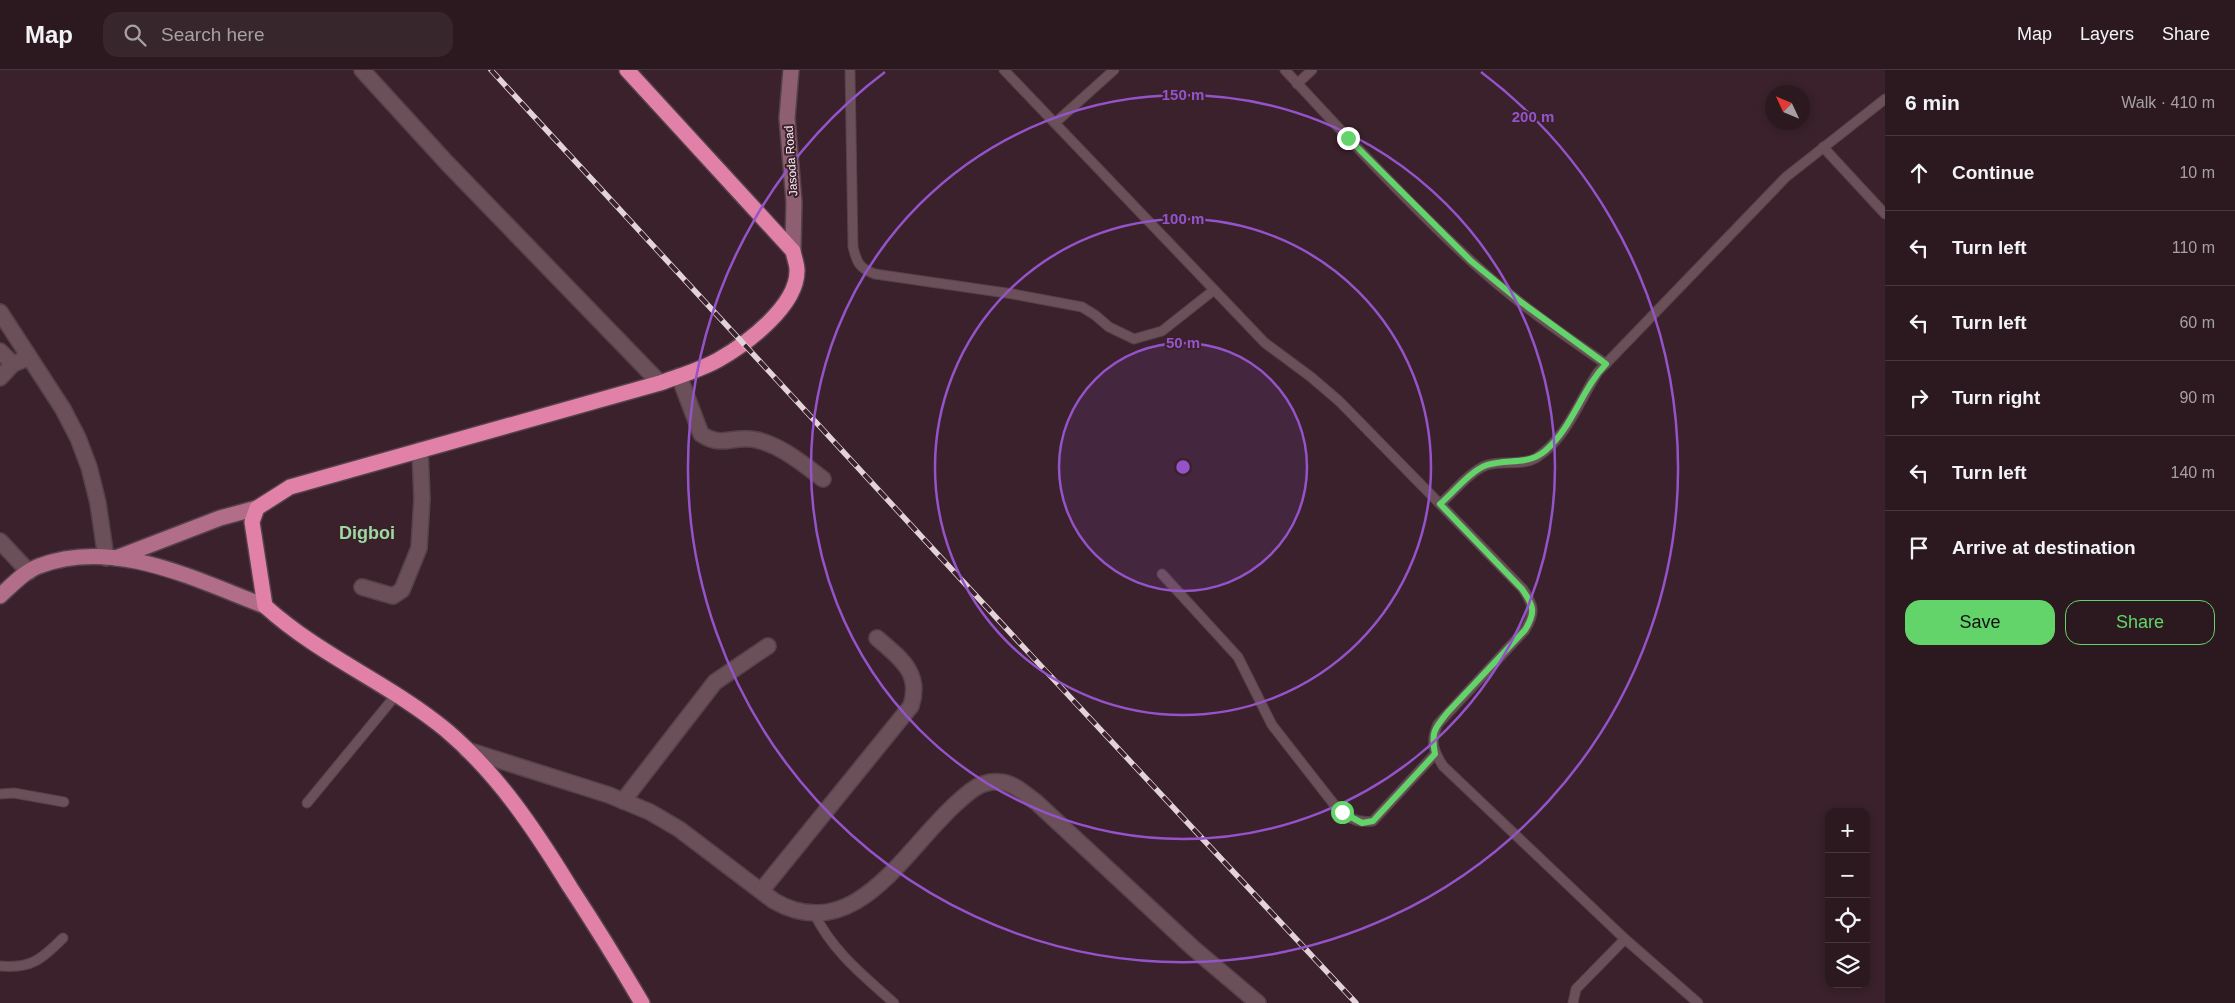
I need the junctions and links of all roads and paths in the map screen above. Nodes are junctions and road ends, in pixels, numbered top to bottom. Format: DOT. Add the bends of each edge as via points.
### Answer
graph roads {
  1 [pos="362,70"];
  2 [pos="627,70"];
  3 [pos="791,70"];
  4 [pos="850,70"];
  5 [pos="1004,70"];
  6 [pos="1114,70"];
  7 [pos="1285,70"];
  8 [pos="1312,70"];
  9 [pos="1298,84"];
  10 [pos="1885,99"];
  11 [pos="1055,123"];
  12 [pos="1823,147"];
  13 [pos="1885,214"];
  14 [pos="793,251"];
  15 [pos="1214,290"];
  16 [pos="0,312"];
  17 [pos="0,351"];
  18 [pos="28,358"];
  19 [pos="13,364"];
  20 [pos="1606,364"];
  21 [pos="679,376"];
  22 [pos="0,378"];
  23 [pos="660,383"];
  24 [pos="420,450"];
  25 [pos="823,480"];
  26 [pos="1440,504"];
  27 [pos="258,508"];
  28 [pos="0,541"];
  29 [pos="111,558"];
  30 [pos="29,572"];
  31 [pos="1162,574"];
  32 [pos="362,587"];
  33 [pos="0,596"];
  34 [pos="265,606"];
  35 [pos="877,638"];
  36 [pos="768,646"];
  37 [pos="396,695"];
  38 [pos="467,750"];
  39 [pos="1435,754"];
  40 [pos="0,794"];
  41 [pos="623,801"];
  42 [pos="64,802"];
  43 [pos="308,803"];
  44 [pos="761,891"];
  45 [pos="814,913"];
  46 [pos="64,938"];
  47 [pos="1624,939"];
  48 [pos="0,966"];
  49 [pos="642,1003"];
  50 [pos="894,1003"];
  51 [pos="1258,1003"];
  52 [pos="1573,1003"];
  53 [pos="1698,1003"];
  1 -- 23 [label="street"];
  2 -- 14 [label="highway"];
  3 -- 14 [label="street, Jasoda Road" via="787,118 794,202"];
  4 -- 15 [label="lane" via="853,247 863,269 875,274 1082,307 1109,327 1134,339 1162,332"];
  5 -- 11 [label="lane"];
  6 -- 11 [label="lane"];
  7 -- 9 [label="lane"];
  8 -- 9 [label="lane"];
  9 -- 20 [label="lane" via="1471,261"];
  10 -- 12 [label="lane"];
  11 -- 15 [label="lane"];
  12 -- 13 [label="lane"];
  12 -- 20 [label="lane" via="1786,177"];
  14 -- 21 [label="highway" via="797,270 795,286 775,315 744,344 717,361"];
  15 -- 26 [label="lane" via="1265,343 1339,401"];
  16 -- 18 [label="street"];
  17 -- 19 [label="street"];
  18 -- 19 [label="street"];
  18 -- 29 [label="street" via="63,409 78,438"];
  19 -- 22 [label="street"];
  20 -- 26 [label="lane" via="1560,436 1545,451 1534,459 1479,469"];
  21 -- 23 [label="highway"];
  21 -- 25 [label="street" via="701,434 718,442 741,438 772,444"];
  23 -- 24 [label="highway"];
  24 -- 27 [label="highway" via="290,487"];
  24 -- 32 [label="street" via="419,548 402,590 388,596"];
  26 -- 39 [label="lane" via="1522,589 1531,601 1533,611 1525,630 1438,724 1432,738"];
  27 -- 29 [label="main road" via="220,518"];
  27 -- 34 [label="highway" via="252,522"];
  28 -- 30 [label="street"];
  29 -- 30 [label="main road" via="65,559 38,566"];
  29 -- 34 [label="main road" via="176,573"];
  30 -- 33 [label="main road"];
  31 -- 39 [label="lane" via="1227,643 1246,672 1272,725 1333,803 1352,819 1362,823 1373,821"];
  34 -- 37 [label="highway" via="302,637"];
  35 -- 44 [label="street" via="904,662 910,672 915,686 911,706"];
  36 -- 41 [label="street" via="715,682"];
  37 -- 38 [label="highway"];
  37 -- 43 [label="lane"];
  38 -- 41 [label="street"];
  38 -- 49 [label="highway" via="484,765 516,804"];
  39 -- 47 [label="lane" via="1443,766"];
  40 -- 42 [label="lane" via="14,793"];
  41 -- 44 [label="street" via="679,829"];
  44 -- 45 [label="street" via="790,910"];
  45 -- 50 [label="lane" via="833,945"];
  45 -- 51 [label="street" via="838,911 859,900 882,882 968,793 984,783 1000,782 1017,787 1036,802 1192,948"];
  46 -- 48 [label="lane" via="32,964"];
  47 -- 52 [label="lane" via="1576,989"];
  47 -- 53 [label="lane"];
}
